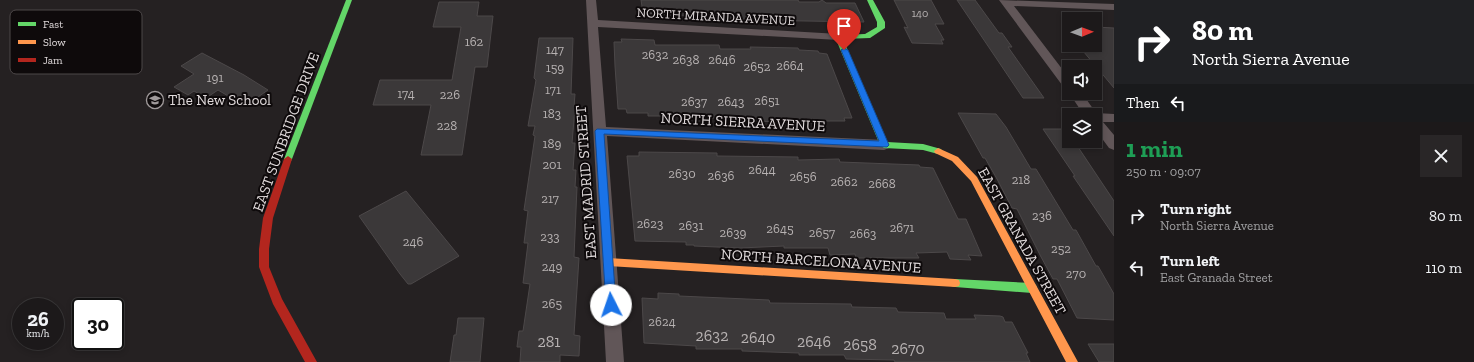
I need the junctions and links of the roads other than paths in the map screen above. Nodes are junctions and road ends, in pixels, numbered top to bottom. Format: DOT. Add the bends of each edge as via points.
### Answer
graph roads {
  1 [pos="349,0"];
  2 [pos="591,0"];
  3 [pos="870,0"];
  4 [pos="1005,1"];
  5 [pos="1114,7"];
  6 [pos="592,23"];
  7 [pos="839,37"];
  8 [pos="1062,77"];
  9 [pos="1079,100"];
  10 [pos="1086,108"];
  11 [pos="1102,117"];
  12 [pos="1114,118"];
  13 [pos="1102,129"];
  14 [pos="600,131"];
  15 [pos="884,145"];
  16 [pos="1114,145"];
  17 [pos="608,262"];
  18 [pos="1032,288"];
  19 [pos="311,362"];
  20 [pos="615,362"];
  21 [pos="1072,362"];
  1 -- 19 [label="street, EAST SUNBRIDGE DRIVE" via="278,184 268,218 264,249 264,267 277,301"];
  2 -- 6 [label="street, EAST MADRID STREET"];
  3 -- 7 [label="street" via="881,22 881,28 867,36"];
  4 -- 5 [label="street"];
  4 -- 8 [label="street"];
  6 -- 7 [label="street, NORTH MIRANDA AVENUE"];
  6 -- 14 [label="street, EAST MADRID STREET"];
  7 -- 15 [label="street"];
  9 -- 10 [label="street"];
  11 -- 12 [label="street"];
  13 -- 16 [label="street"];
  14 -- 15 [label="street, NORTH SIERRA AVENUE"];
  14 -- 17 [label="street, EAST MADRID STREET"];
  15 -- 18 [label="street, EAST GRANADA STREET" via="939,150 966,168"];
  17 -- 18 [label="street, NORTH BARCELONA AVENUE"];
  17 -- 20 [label="street, EAST MADRID STREET"];
  18 -- 21 [label="street, EAST GRANADA STREET"];
}
